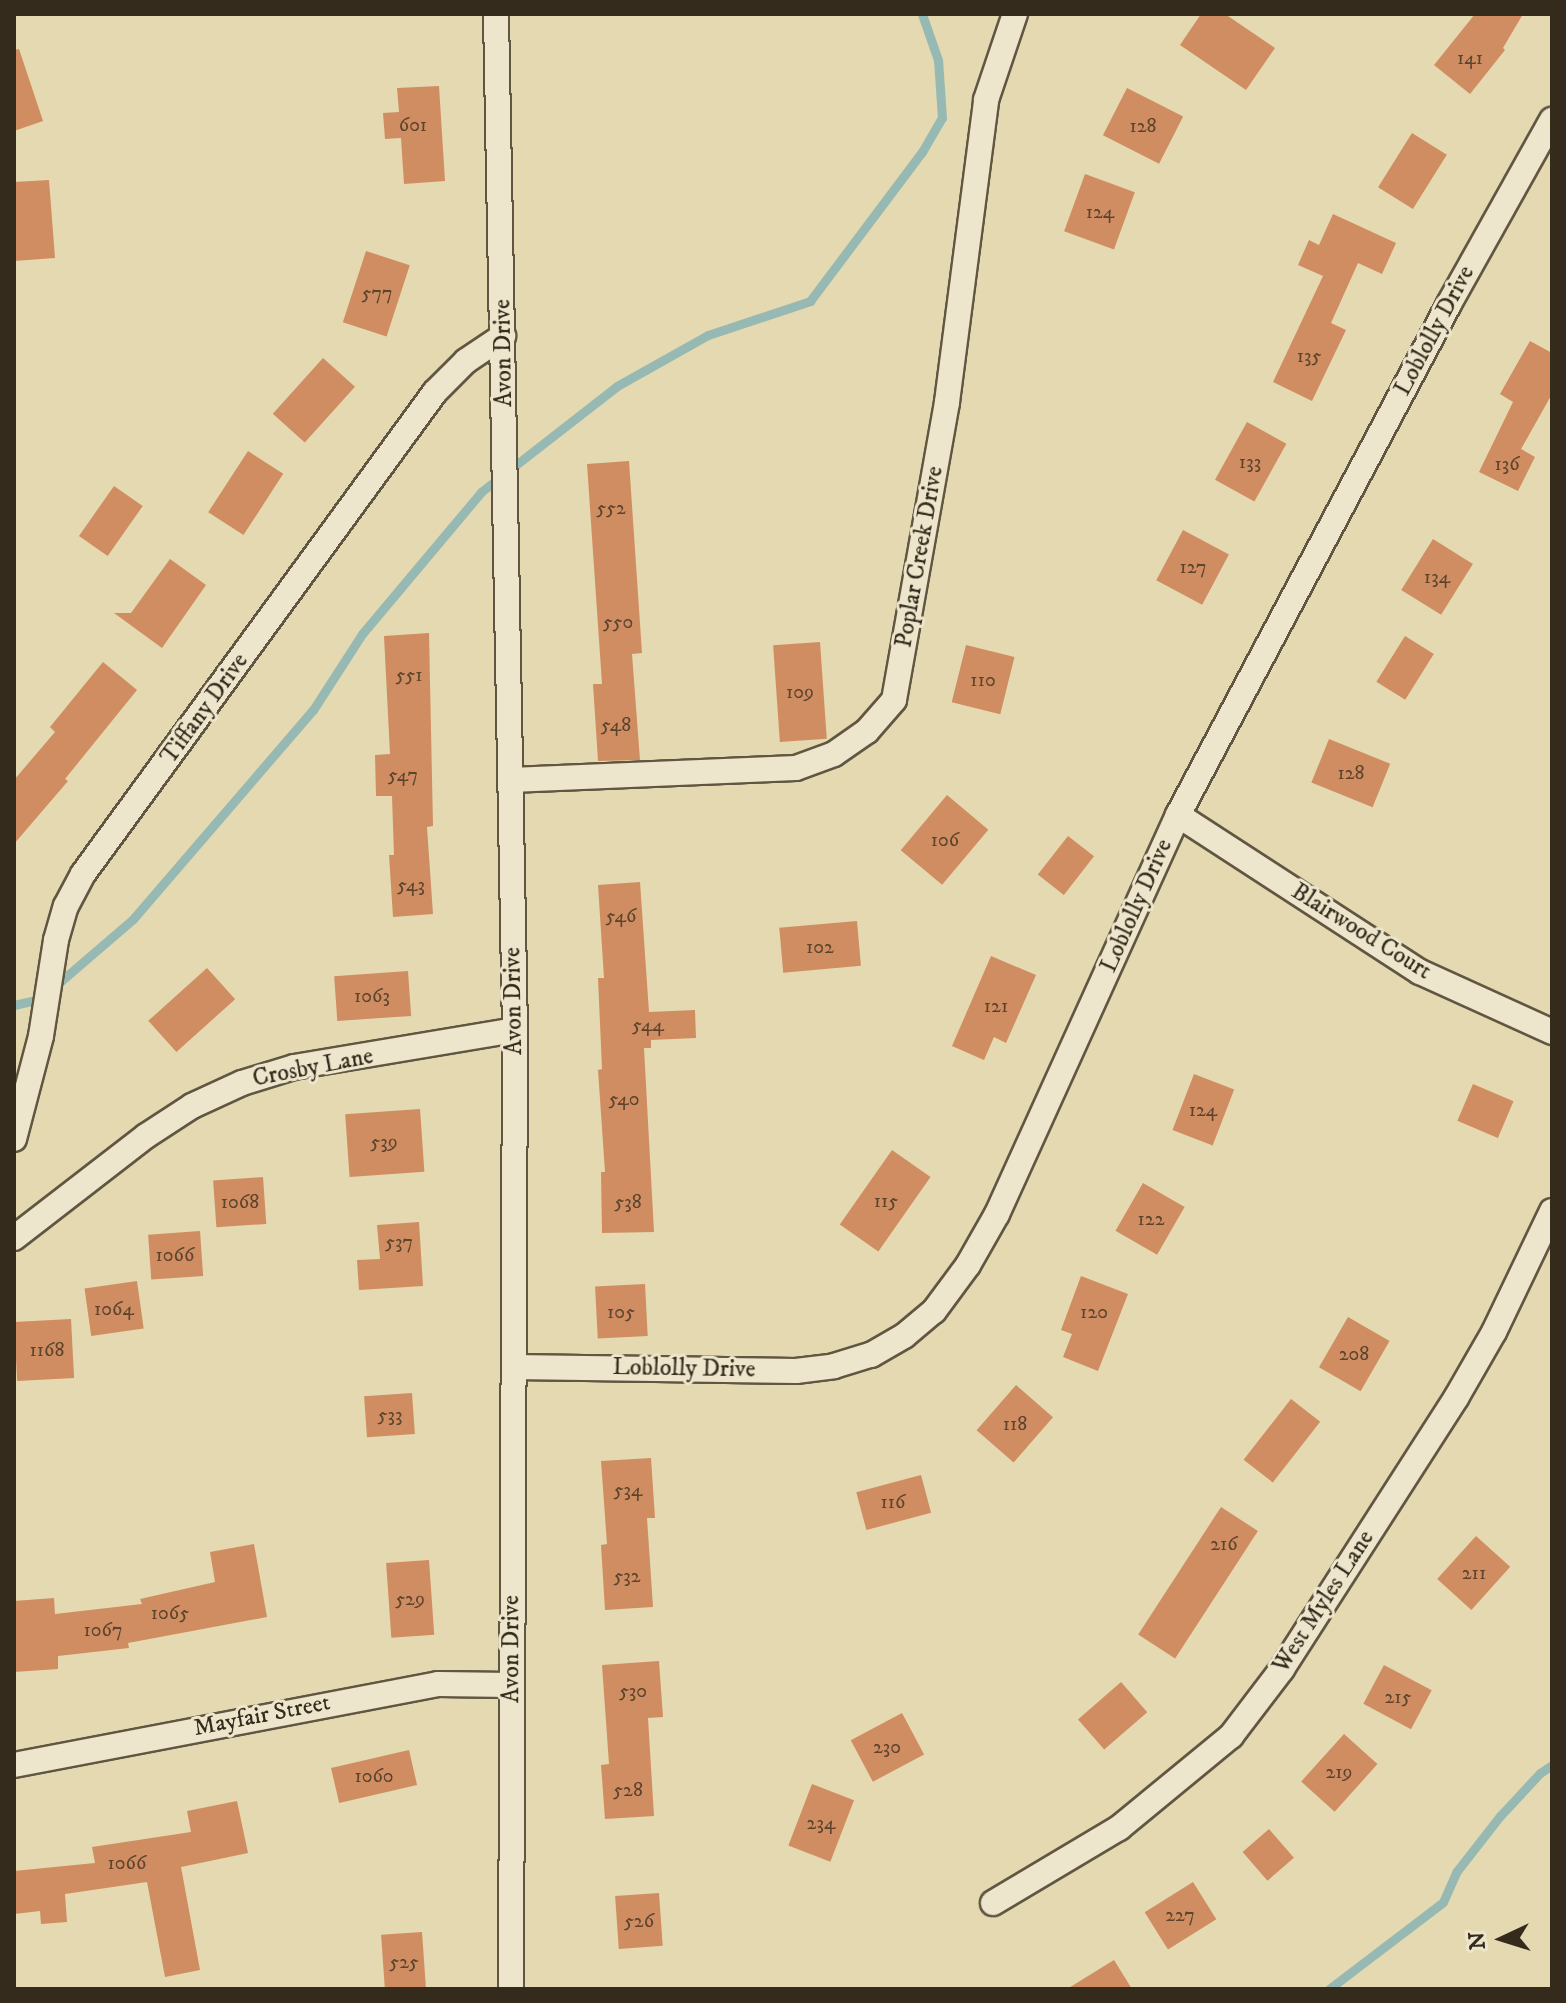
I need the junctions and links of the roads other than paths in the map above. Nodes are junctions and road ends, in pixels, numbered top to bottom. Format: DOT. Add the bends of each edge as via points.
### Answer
graph roads {
  1 [pos="496,14"];
  2 [pos="1015,14"];
  3 [pos="1552,120"];
  4 [pos="503,336"];
  5 [pos="511,780"];
  6 [pos="1178,815"];
  7 [pos="515,1030"];
  8 [pos="1552,1032"];
  9 [pos="14,1139"];
  10 [pos="1552,1211"];
  11 [pos="14,1238"];
  12 [pos="514,1367"];
  13 [pos="512,1685"];
  14 [pos="14,1765"];
  15 [pos="993,1903"];
  16 [pos="511,1989"];
  1 -- 4 [label="street, Avon Drive"];
  2 -- 5 [label="street, Poplar Creek Drive" via="986,100 947,402 894,700 867,731 834,754 796,768"];
  3 -- 6 [label="street, Loblolly Drive"];
  4 -- 5 [label="street, Avon Drive"];
  4 -- 9 [label="street, Tiffany Drive" via="466,361 435,392 83,874 56,940 41,1036"];
  5 -- 7 [label="street, Avon Drive"];
  6 -- 8 [label="street, Blairwood Court" via="1420,972"];
  6 -- 12 [label="street, Loblolly Drive" via="997,1214 934,1311 904,1336 871,1355 796,1371"];
  7 -- 11 [label="street, Crosby Lane" via="294,1067 242,1083 192,1106 146,1136"];
  7 -- 12 [label="street, Avon Drive"];
  10 -- 15 [label="street, West Myles Lane" via="1456,1398 1282,1669 1231,1736 1119,1828"];
  12 -- 13 [label="street, Avon Drive"];
  13 -- 14 [label="street, Mayfair Street" via="438,1684"];
  13 -- 16 [label="street, Avon Drive"];
}
